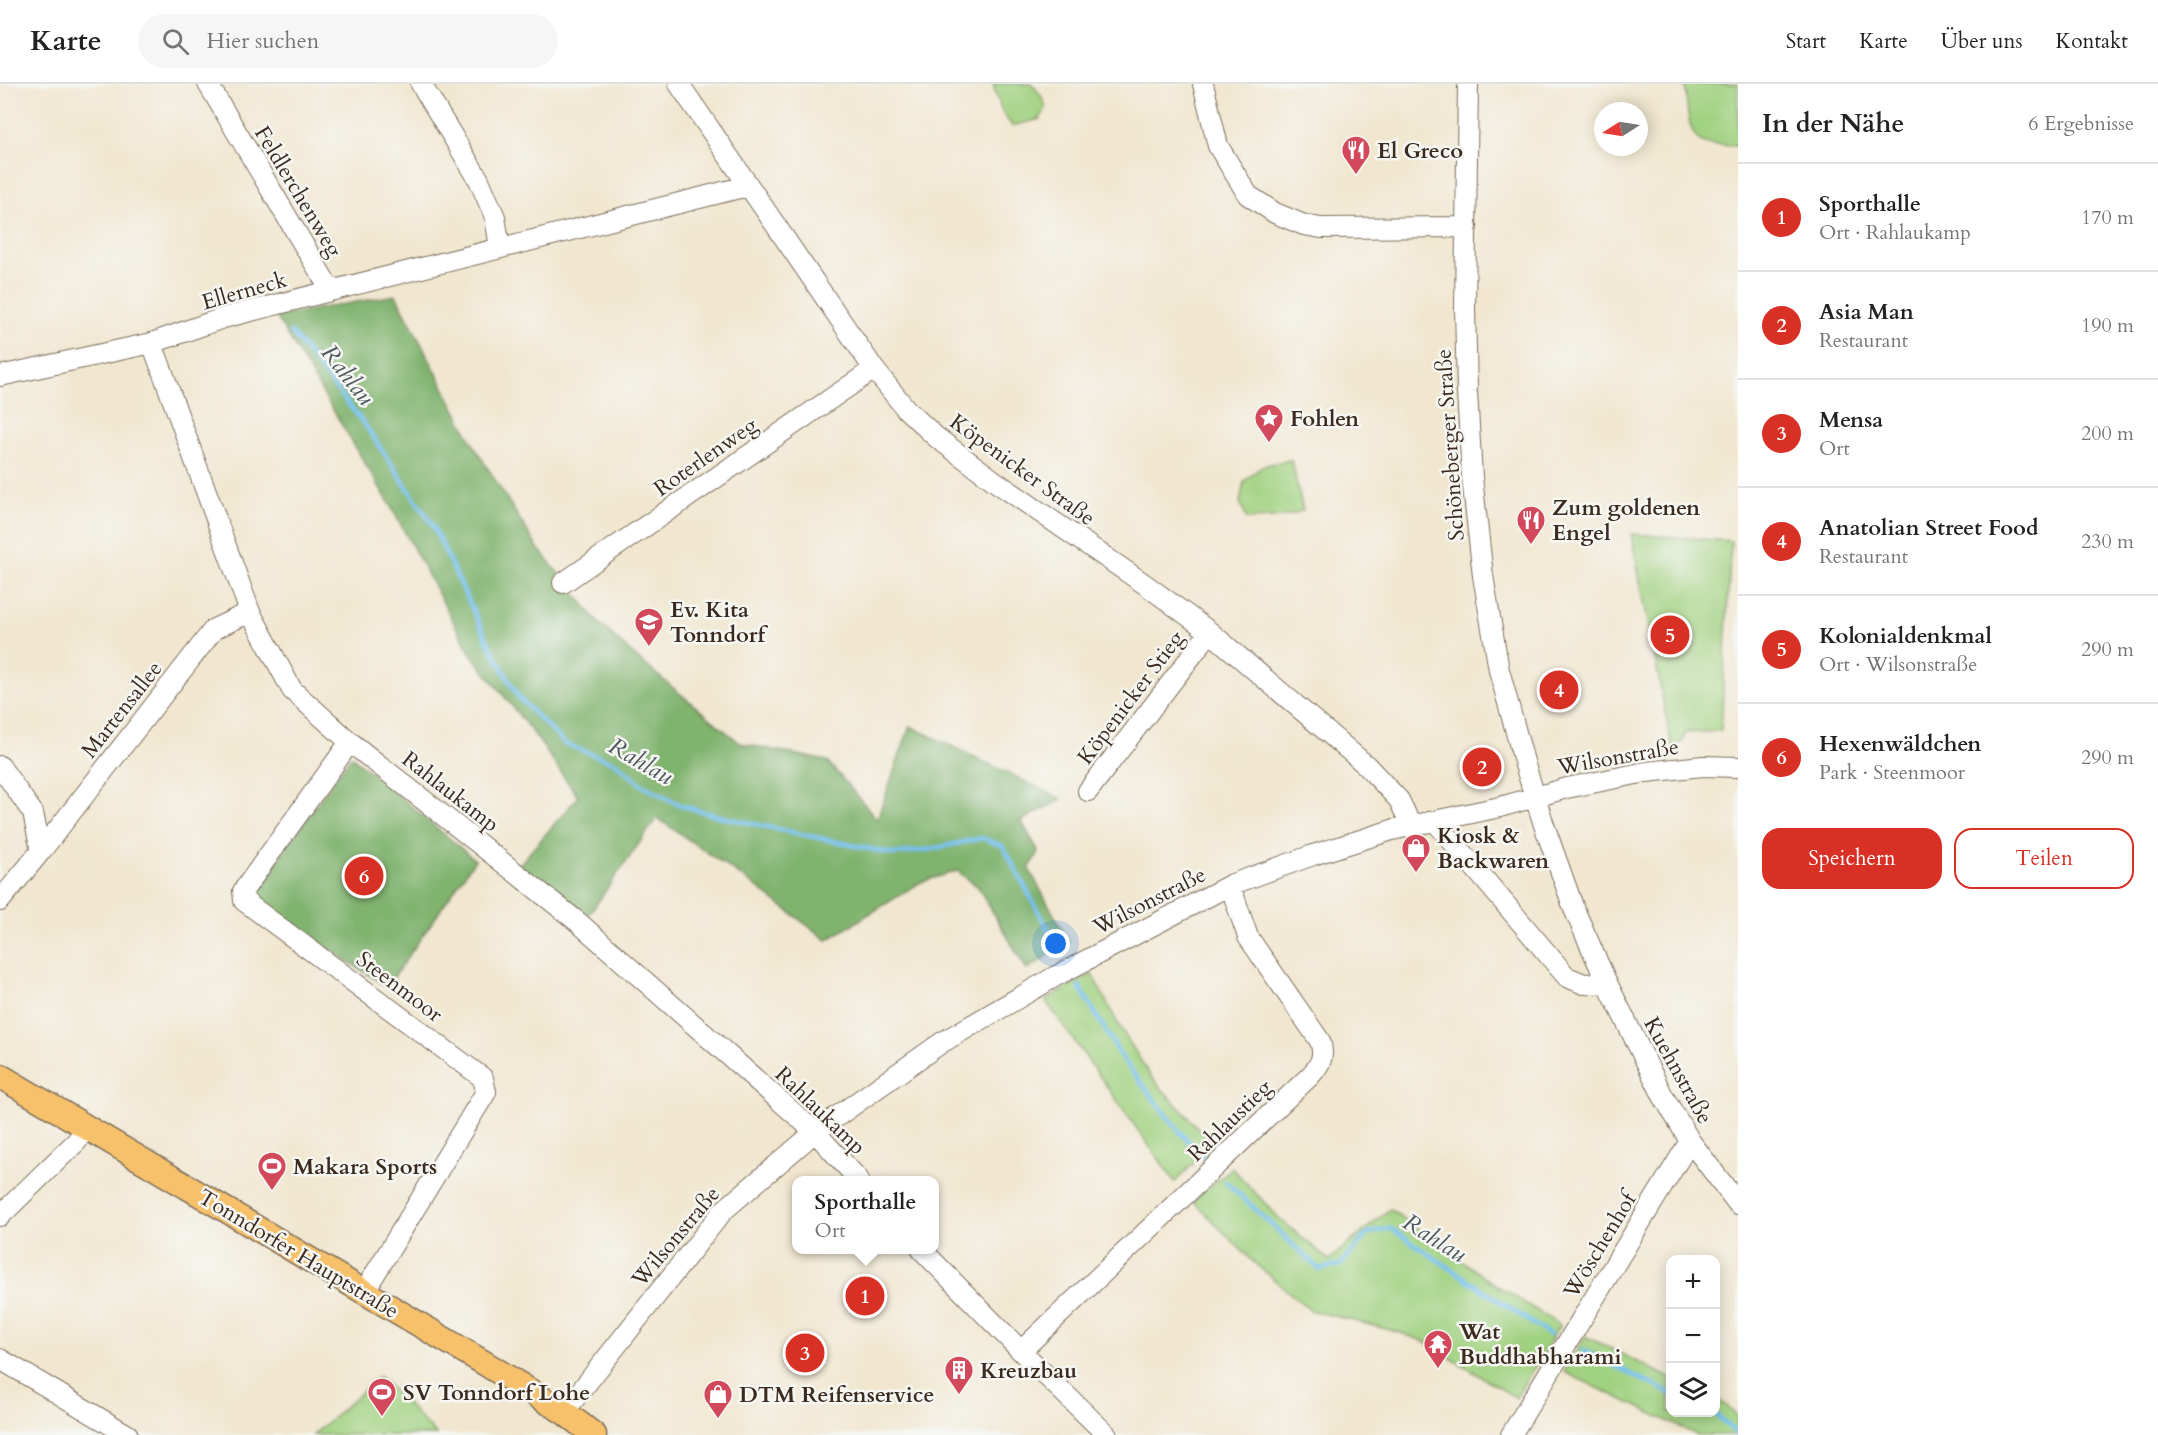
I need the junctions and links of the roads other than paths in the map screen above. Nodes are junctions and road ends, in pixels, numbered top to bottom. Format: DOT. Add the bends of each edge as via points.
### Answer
graph roads {
  1 [pos="208,84"];
  2 [pos="421,84"];
  3 [pos="679,84"];
  4 [pos="1203,84"];
  5 [pos="1468,84"];
  6 [pos="747,186"];
  7 [pos="1467,227"];
  8 [pos="500,248"];
  9 [pos="332,291"];
  10 [pos="152,343"];
  11 [pos="874,369"];
  12 [pos="0,376"];
  13 [pos="563,583"];
  14 [pos="250,612"];
  15 [pos="1210,632"];
  16 [pos="350,742"];
  17 [pos="0,766"];
  18 [pos="1738,767"];
  19 [pos="1088,791"];
  20 [pos="1534,797"];
  21 [pos="1435,821"];
  22 [pos="1411,825"];
  23 [pos="41,851"];
  24 [pos="1230,885"];
  25 [pos="0,901"];
  26 [pos="1607,983"];
  27 [pos="0,1076"];
  28 [pos="86,1127"];
  29 [pos="815,1132"];
  30 [pos="1690,1141"];
  31 [pos="855,1176"];
  32 [pos="1738,1204"];
  33 [pos="0,1216"];
  34 [pos="926,1254"];
  35 [pos="364,1292"];
  36 [pos="1021,1351"];
  37 [pos="0,1359"];
  38 [pos="564,1412"];
  39 [pos="128,1435"];
  40 [pos="594,1435"];
  41 [pos="1107,1435"];
  42 [pos="1511,1435"];
  1 -- 9 [label="street, Feldlerchenweg"];
  2 -- 8 [label="street" via="479,180 495,217"];
  3 -- 6 [label="street, Köpenicker Straße"];
  4 -- 7 [label="street" via="1218,146 1248,195 1275,213 1322,228"];
  5 -- 7 [label="street, Schöneberger Straße"];
  6 -- 8 [label="street, Ellerneck"];
  6 -- 11 [label="street, Köpenicker Straße"];
  7 -- 20 [label="street, Schöneberger Straße" via="1467,392 1483,576 1499,670"];
  8 -- 9 [label="street, Ellerneck"];
  9 -- 10 [label="street, Ellerneck" via="223,318"];
  10 -- 12 [label="street, Ellerneck"];
  10 -- 14 [label="street, Rahlaukamp"];
  11 -- 13 [label="street, Roterlenweg"];
  11 -- 15 [label="street, Köpenicker Straße" via="906,409 936,437"];
  14 -- 16 [label="street, Rahlaukamp" via="292,690"];
  14 -- 23 [label="street, Martensallee" via="214,629"];
  15 -- 19 [label="street, Köpenicker Stieg"];
  15 -- 22 [label="street, Köpenicker Straße" via="1365,765 1399,800"];
  16 -- 29 [label="street, Rahlaukamp" via="578,922"];
  16 -- 35 [label="street, Steenmoor" via="243,891 244,901 483,1078 486,1092"];
  17 -- 23 [label="street" via="33,813"];
  18 -- 20 [label="street, Wilsonstraße" via="1646,772"];
  20 -- 21 [label="street, Wilsonstraße"];
  20 -- 26 [label="street, Kuehnstraße" via="1574,909"];
  21 -- 22 [label="street, Wilsonstraße"];
  21 -- 26 [label="street" via="1567,977 1584,984"];
  22 -- 24 [label="street, Wilsonstraße"];
  23 -- 25 [label="street, Martensallee"];
  24 -- 29 [label="street, Wilsonstraße" via="1065,971 951,1038"];
  24 -- 36 [label="street, Rahlaustieg" via="1248,937 1320,1041 1322,1059 1310,1076"];
  26 -- 30 [label="street, Kuehnstraße"];
  27 -- 28 [label="main road, Tonndorfer Hauptstraße"];
  28 -- 33 [label="street" via="77,1141"];
  28 -- 35 [label="main road, Tonndorfer Hauptstraße"];
  29 -- 31 [label="street, Rahlaukamp"];
  29 -- 38 [label="street, Wilsonstraße" via="723,1211"];
  30 -- 32 [label="street, Kuehnstraße"];
  30 -- 42 [label="street, Wöschenhof"];
  34 -- 36 [label="street"];
  35 -- 38 [label="main road, Tonndorfer Hauptstraße"];
  36 -- 41 [label="street"];
  37 -- 39 [label="street"];
  38 -- 40 [label="main road, Tonndorfer Hauptstraße"];
}
